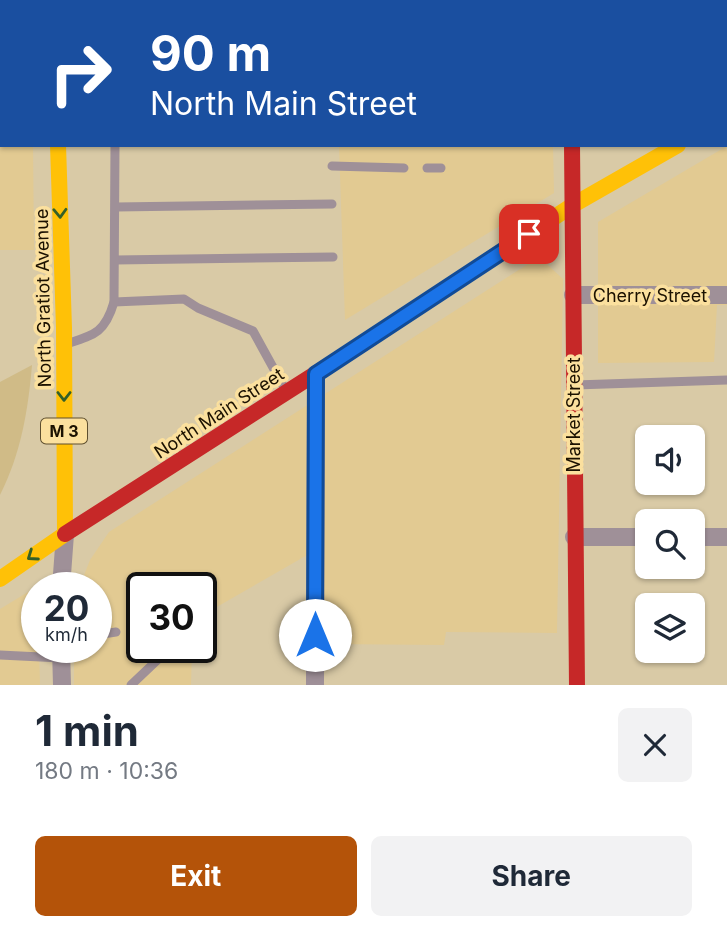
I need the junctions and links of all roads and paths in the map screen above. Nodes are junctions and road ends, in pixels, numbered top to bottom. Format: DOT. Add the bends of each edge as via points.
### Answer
graph roads {
  1 [pos="58,147"];
  2 [pos="115,147"];
  3 [pos="572,147"];
  4 [pos="674,147"];
  5 [pos="332,166"];
  6 [pos="404,168"];
  7 [pos="428,168"];
  8 [pos="441,168"];
  9 [pos="332,204"];
  10 [pos="573,205"];
  11 [pos="116,207"];
  12 [pos="333,257"];
  13 [pos="115,260"];
  14 [pos="573,295"];
  15 [pos="727,295"];
  16 [pos="114,302"];
  17 [pos="64,344"];
  18 [pos="316,374"];
  19 [pos="727,380"];
  20 [pos="573,385"];
  21 [pos="287,392"];
  22 [pos="65,534"];
  23 [pos="574,537"];
  24 [pos="635,537"];
  25 [pos="705,537"];
  26 [pos="727,537"];
  27 [pos="62,572"];
  28 [pos="0,579"];
  29 [pos="116,632"];
  30 [pos="112,633"];
  31 [pos="0,654"];
  32 [pos="21,654"];
  33 [pos="61,663"];
  34 [pos="154,663"];
  35 [pos="62,685"];
  36 [pos="131,685"];
  37 [pos="315,685"];
  38 [pos="577,685"];
  1 -- 17 [label="main road, North Gratiot Avenue / M 3, one-way"];
  2 -- 11 [label="lane"];
  3 -- 10 [label="main road, Market Street"];
  4 -- 10 [label="main road, North Main Street"];
  5 -- 6 [label="lane"];
  7 -- 8 [label="lane"];
  9 -- 11 [label="lane"];
  10 -- 14 [label="main road, Market Street"];
  10 -- 18 [label="main road, North Main Street"];
  11 -- 13 [label="lane"];
  12 -- 13 [label="lane"];
  13 -- 16 [label="lane"];
  14 -- 15 [label="street, Cherry Street"];
  14 -- 20 [label="main road, Market Street"];
  16 -- 17 [label="lane" via="110,318 95,334"];
  16 -- 21 [label="lane" via="184,299 253,331"];
  17 -- 22 [label="main road, North Gratiot Avenue / M 3, one-way"];
  18 -- 21 [label="main road, North Main Street"];
  18 -- 37 [label="street"];
  19 -- 20 [label="lane"];
  20 -- 23 [label="main road, Market Street"];
  21 -- 22 [label="main road, North Main Street"];
  22 -- 27 [label="street"];
  22 -- 28 [label="main road, North Main Street, one-way"];
  23 -- 24 [label="street"];
  23 -- 38 [label="main road, Market Street"];
  25 -- 26 [label="street"];
  29 -- 30 [label="lane"];
  31 -- 32 [label="lane"];
  33 -- 35 [label="street"];
  34 -- 36 [label="lane"];
}
